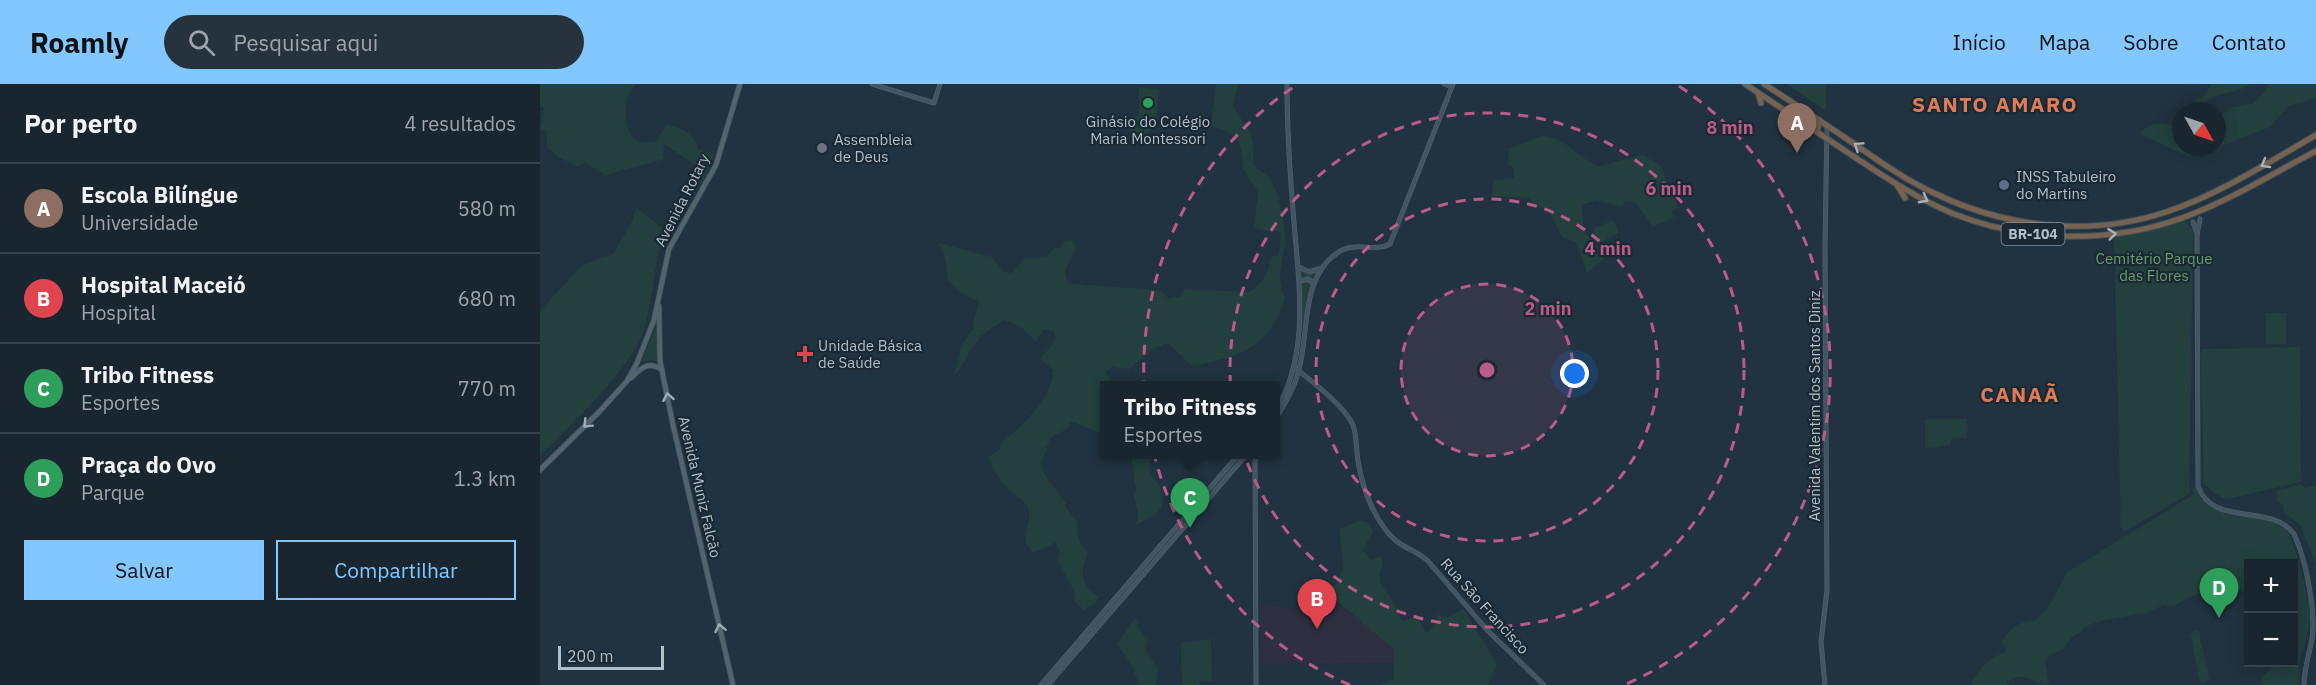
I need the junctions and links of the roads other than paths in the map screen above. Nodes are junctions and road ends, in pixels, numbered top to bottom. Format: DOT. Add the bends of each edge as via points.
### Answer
graph roads {
  1 [pos="740,84"];
  2 [pos="872,84"];
  3 [pos="940,84"];
  4 [pos="1287,84"];
  5 [pos="1444,84"];
  6 [pos="1745,84"];
  7 [pos="1764,84"];
  8 [pos="1453,86"];
  9 [pos="1758,93"];
  10 [pos="1761,103"];
  11 [pos="1819,120"];
  12 [pos="1827,126"];
  13 [pos="1814,129"];
  14 [pos="1804,131"];
  15 [pos="2316,135"];
  16 [pos="1826,138"];
  17 [pos="2316,151"];
  18 [pos="1845,158"];
  19 [pos="1857,158"];
  20 [pos="1897,184"];
  21 [pos="1905,198"];
  22 [pos="2200,219"];
  23 [pos="2193,222"];
  24 [pos="2197,235"];
  25 [pos="1298,267"];
  26 [pos="1321,268"];
  27 [pos="1299,281"];
  28 [pos="1314,284"];
  29 [pos="659,293"];
  30 [pos="1294,367"];
  31 [pos="663,371"];
  32 [pos="1299,371"];
  33 [pos="627,381"];
  34 [pos="1280,402"];
  35 [pos="1280,410"];
  36 [pos="1235,459"];
  37 [pos="1243,459"];
  38 [pos="1255,459"];
  39 [pos="540,470"];
  40 [pos="1183,519"];
  41 [pos="1187,523"];
  42 [pos="1113,599"];
  43 [pos="1118,603"];
  44 [pos="733,685"];
  45 [pos="1041,685"];
  46 [pos="1048,685"];
  47 [pos="1256,685"];
  48 [pos="1544,685"];
  49 [pos="1825,685"];
  50 [pos="2304,685"];
  1 -- 29 [label="main road, Avenida Rotary" via="716,165 669,249"];
  2 -- 3 [label="street" via="934,103"];
  4 -- 25 [label="street"];
  5 -- 8 [label="street"];
  6 -- 9 [label="highway, BR-104"];
  7 -- 11 [label="highway, BR-104"];
  8 -- 26 [label="street" via="1389,245 1346,248"];
  9 -- 10 [label="highway"];
  9 -- 13 [label="highway, BR-104"];
  11 -- 12 [label="highway, BR-104"];
  11 -- 13 [label="highway"];
  15 -- 12 [label="highway, BR-104, one-way" via="2263,166 2168,212 2118,224 2062,227 2017,222 1937,195"];
  12 -- 16 [label="street, Avenida Valentim dos Santos Diniz"];
  13 -- 14 [label="highway"];
  13 -- 16 [label="highway, BR-104"];
  16 -- 19 [label="highway, BR-104"];
  16 -- 49 [label="street, Avenida Valentim dos Santos Diniz" via="1827,590 1821,642"];
  20 -- 17 [label="highway, BR-104, one-way" via="1969,219 2030,234 2110,235 2166,223 2204,209"];
  18 -- 19 [label="highway"];
  19 -- 20 [label="highway, BR-104"];
  20 -- 21 [label="highway"];
  22 -- 24 [label="street"];
  23 -- 24 [label="street"];
  24 -- 50 [label="street" via="2199,489 2215,507 2272,519 2294,534 2313,610"];
  25 -- 26 [label="street" via="1309,272"];
  25 -- 27 [label="street"];
  26 -- 28 [label="street"];
  27 -- 28 [label="street" via="1308,279"];
  27 -- 30 [label="street" via="1299,338"];
  28 -- 32 [label="street"];
  29 -- 31 [label="main road, Avenida Muniz Falcão"];
  29 -- 33 [label="main road" via="644,350"];
  30 -- 32 [label="street, Rua São Francisco"];
  30 -- 34 [label="street"];
  31 -- 33 [label="main road" via="654,365 647,366"];
  44 -- 31 [label="main road, Avenida Muniz Falcão, one-way"];
  32 -- 35 [label="street"];
  32 -- 48 [label="street, Rua São Francisco" via="1352,424 1362,482 1384,529 1400,545 1428,561 1487,630"];
  33 -- 39 [label="main road, one-way"];
  36 -- 40 [label="street"];
  37 -- 41 [label="street"];
  38 -- 47 [label="street"];
  40 -- 41 [label="street"];
  40 -- 42 [label="street"];
  41 -- 43 [label="street"];
  42 -- 43 [label="street"];
  42 -- 45 [label="street"];
  43 -- 46 [label="street"];
}
